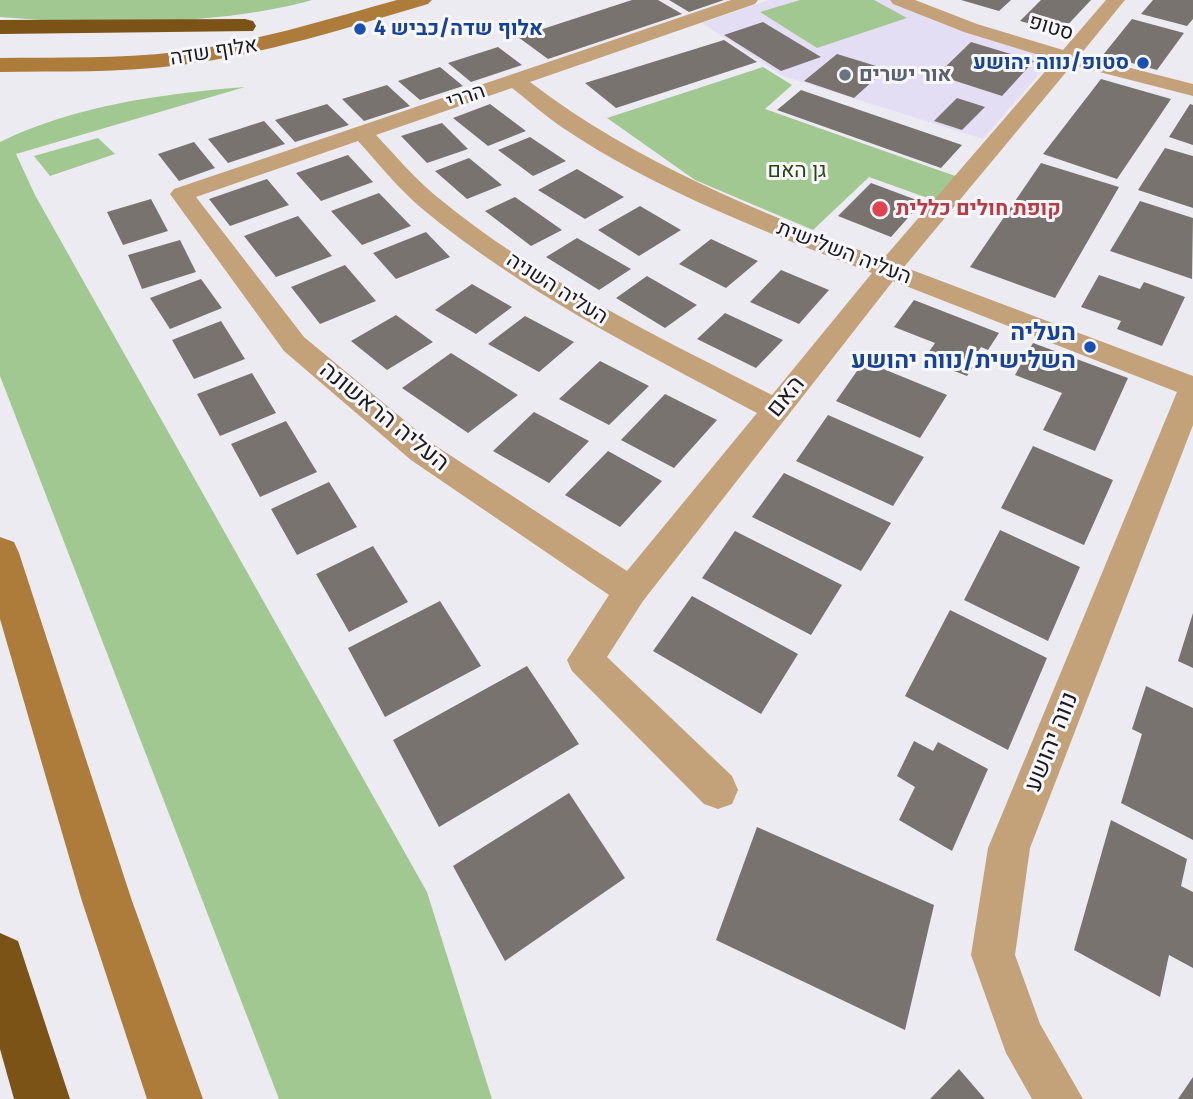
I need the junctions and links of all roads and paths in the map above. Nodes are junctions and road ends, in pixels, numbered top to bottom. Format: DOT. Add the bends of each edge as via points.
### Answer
graph roads {
  1 [pos="356,0"];
  2 [pos="421,0"];
  3 [pos="749,0"];
  4 [pos="899,0"];
  5 [pos="1116,0"];
  6 [pos="245,26"];
  7 [pos="0,27"];
  8 [pos="0,41"];
  9 [pos="1068,57"];
  10 [pos="5,67"];
  11 [pos="515,80"];
  12 [pos="1193,90"];
  13 [pos="362,133"];
  14 [pos="182,194"];
  15 [pos="888,270"];
  16 [pos="1193,388"];
  17 [pos="776,410"];
  18 [pos="1180,461"];
  19 [pos="0,553"];
  20 [pos="631,591"];
  21 [pos="718,790"];
  22 [pos="0,959"];
  23 [pos="41,1099"];
  24 [pos="175,1099"];
  25 [pos="1059,1099"];
  1 -- 6 [label="main road, אלוף שדה"];
  2 -- 10 [label="main road, אלוף שדה" via="260,45 201,56"];
  3 -- 11 [label="street, הררי"];
  4 -- 9 [label="street, סטופ" via="935,16"];
  5 -- 9 [label="street, האם"];
  6 -- 7 [label="highway"];
  6 -- 8 [label="main road, אלוף שדה" via="145,40"];
  9 -- 12 [label="street, סטופ"];
  9 -- 15 [label="street, האם"];
  11 -- 13 [label="street, הררי"];
  11 -- 15 [label="street, העליה השלישית" via="570,123 650,169 741,214"];
  13 -- 14 [label="street, הררי"];
  13 -- 17 [label="street, העליה השניה" via="428,201 515,265 615,325"];
  14 -- 20 [label="street, העליה הראשונה" via="294,344 422,452"];
  15 -- 16 [label="street, העליה השלישית"];
  15 -- 17 [label="street, האם"];
  16 -- 18 [label="street, נווה יהושע"];
  17 -- 20 [label="street, האם"];
  18 -- 25 [label="street, נווה יהושע" via="1009,848 993,955 1022,1037"];
  19 -- 24 [label="main road" via="106,898"];
  20 -- 21 [label="street, האם" via="585,660"];
  22 -- 23 [label="highway"];
}
